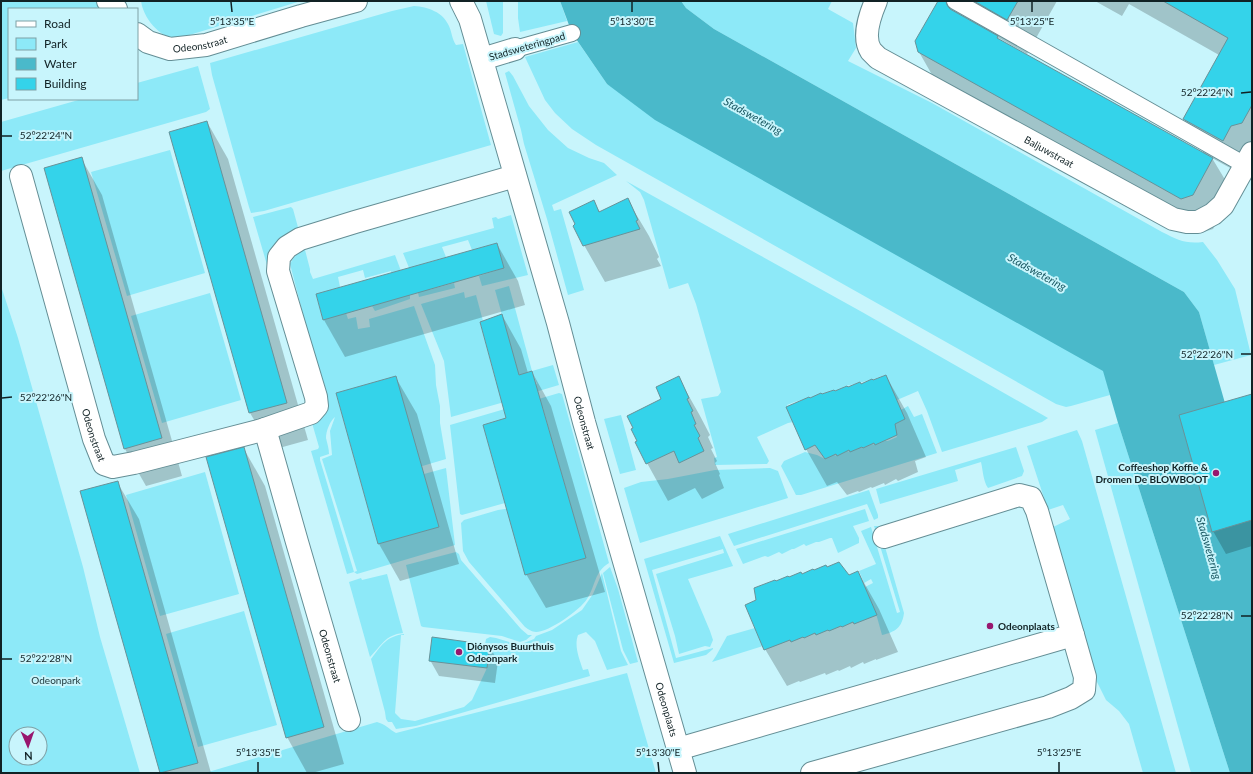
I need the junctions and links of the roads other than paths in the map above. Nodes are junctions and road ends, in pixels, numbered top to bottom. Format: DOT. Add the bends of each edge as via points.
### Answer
graph roads {
  1 [pos="356,1"];
  2 [pos="461,1"];
  3 [pos="876,1"];
  4 [pos="955,1"];
  5 [pos="572,33"];
  6 [pos="138,35"];
  7 [pos="515,49"];
  8 [pos="482,59"];
  9 [pos="1249,159"];
  10 [pos="21,176"];
  11 [pos="515,176"];
  12 [pos="265,429"];
  13 [pos="884,537"];
  14 [pos="1073,635"];
  15 [pos="655,669"];
  16 [pos="349,720"];
  17 [pos="678,749"];
  18 [pos="685,773"];
  19 [pos="812,773"];
  1 -- 6 [label="street, Odeonstraat" via="199,46 170,49 148,42"];
  2 -- 8 [label="street, Odeonstraat" via="470,19"];
  3 -- 9 [label="street, Baljuwstraat" via="867,29 871,51 878,58 1173,219 1198,222 1213,214 1223,205"];
  4 -- 9 [label="lane"];
  5 -- 7 [label="lane, Stadsweteringpad"];
  7 -- 8 [label="street, Stadsweteringpad"];
  8 -- 11 [label="street, Odeonstraat"];
  10 -- 12 [label="street, Odeonstraat" via="94,439 104,464 113,467 134,463"];
  11 -- 12 [label="street, Odeonstraat" via="306,237 287,247 279,257 278,271 317,406 311,413"];
  11 -- 15 [label="street, Odeonstraat"];
  12 -- 16 [label="street, Odeonstraat"];
  13 -- 14 [label="street" via="1019,495 1031,498"];
  14 -- 17 [label="street, Odeonplaats"];
  14 -- 19 [label="street" via="1084,677 1084,690 1071,698 1048,707"];
  15 -- 17 [label="street, Odeonplaats"];
  17 -- 18 [label="street, Odeonplaats"];
}
